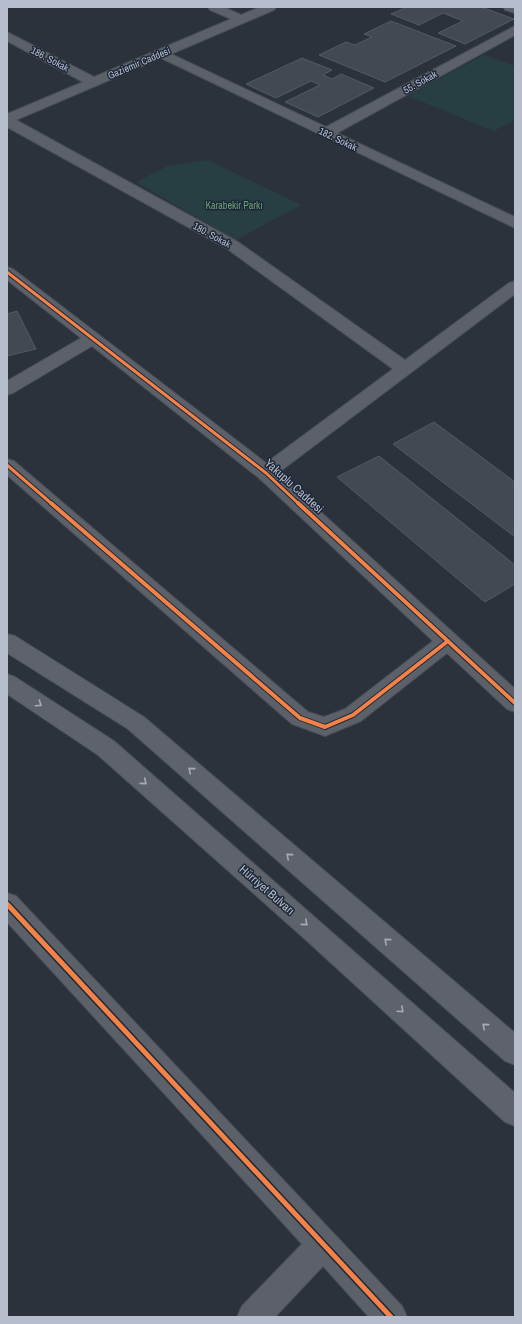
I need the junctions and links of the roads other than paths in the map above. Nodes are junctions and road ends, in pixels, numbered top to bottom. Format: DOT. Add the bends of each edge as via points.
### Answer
graph roads {
  1 [pos="214,7"];
  2 [pos="270,7"];
  3 [pos="509,7"];
  4 [pos="515,9"];
  5 [pos="241,19"];
  6 [pos="515,30"];
  7 [pos="7,36"];
  8 [pos="162,54"];
  9 [pos="94,82"];
  10 [pos="7,120"];
  11 [pos="326,133"];
  12 [pos="515,223"];
  13 [pos="7,272"];
  14 [pos="515,286"];
  15 [pos="92,339"];
  16 [pos="405,369"];
  17 [pos="7,389"];
  18 [pos="7,465"];
  19 [pos="266,473"];
  20 [pos="448,641"];
  21 [pos="7,642"];
  22 [pos="7,683"];
  23 [pos="515,703"];
  24 [pos="9,911"];
  25 [pos="515,1051"];
  26 [pos="515,1112"];
  27 [pos="323,1244"];
  28 [pos="253,1317"];
  29 [pos="391,1317"];
  1 -- 5 [label="street"];
  2 -- 5 [label="street, Gaziemir Caddesi"];
  3 -- 4 [label="street"];
  5 -- 8 [label="street, Gaziemir Caddesi"];
  6 -- 11 [label="street, 55. Sokak"];
  7 -- 9 [label="street, 186. Sokak"];
  8 -- 9 [label="street, Gaziemir Caddesi"];
  8 -- 11 [label="street, 182. Sokak"];
  9 -- 10 [label="street, Gaziemir Caddesi"];
  10 -- 16 [label="street, 180. Sokak" via="232,245"];
  11 -- 12 [label="street, 182. Sokak"];
  13 -- 15 [label="street, Yakuplu Caddesi"];
  14 -- 16 [label="street"];
  15 -- 17 [label="street"];
  15 -- 19 [label="street, Yakuplu Caddesi"];
  16 -- 19 [label="street"];
  18 -- 20 [label="street" via="300,718 325,727 353,714"];
  19 -- 20 [label="street, Yakuplu Caddesi"];
  20 -- 23 [label="street, Yakuplu Caddesi"];
  25 -- 21 [label="main road, one-way" via="136,723"];
  22 -- 26 [label="main road, Hürriyet Bulvarı, one-way" via="106,748"];
  24 -- 27 [label="street"];
  27 -- 28 [label="street"];
  27 -- 29 [label="street"];
}
